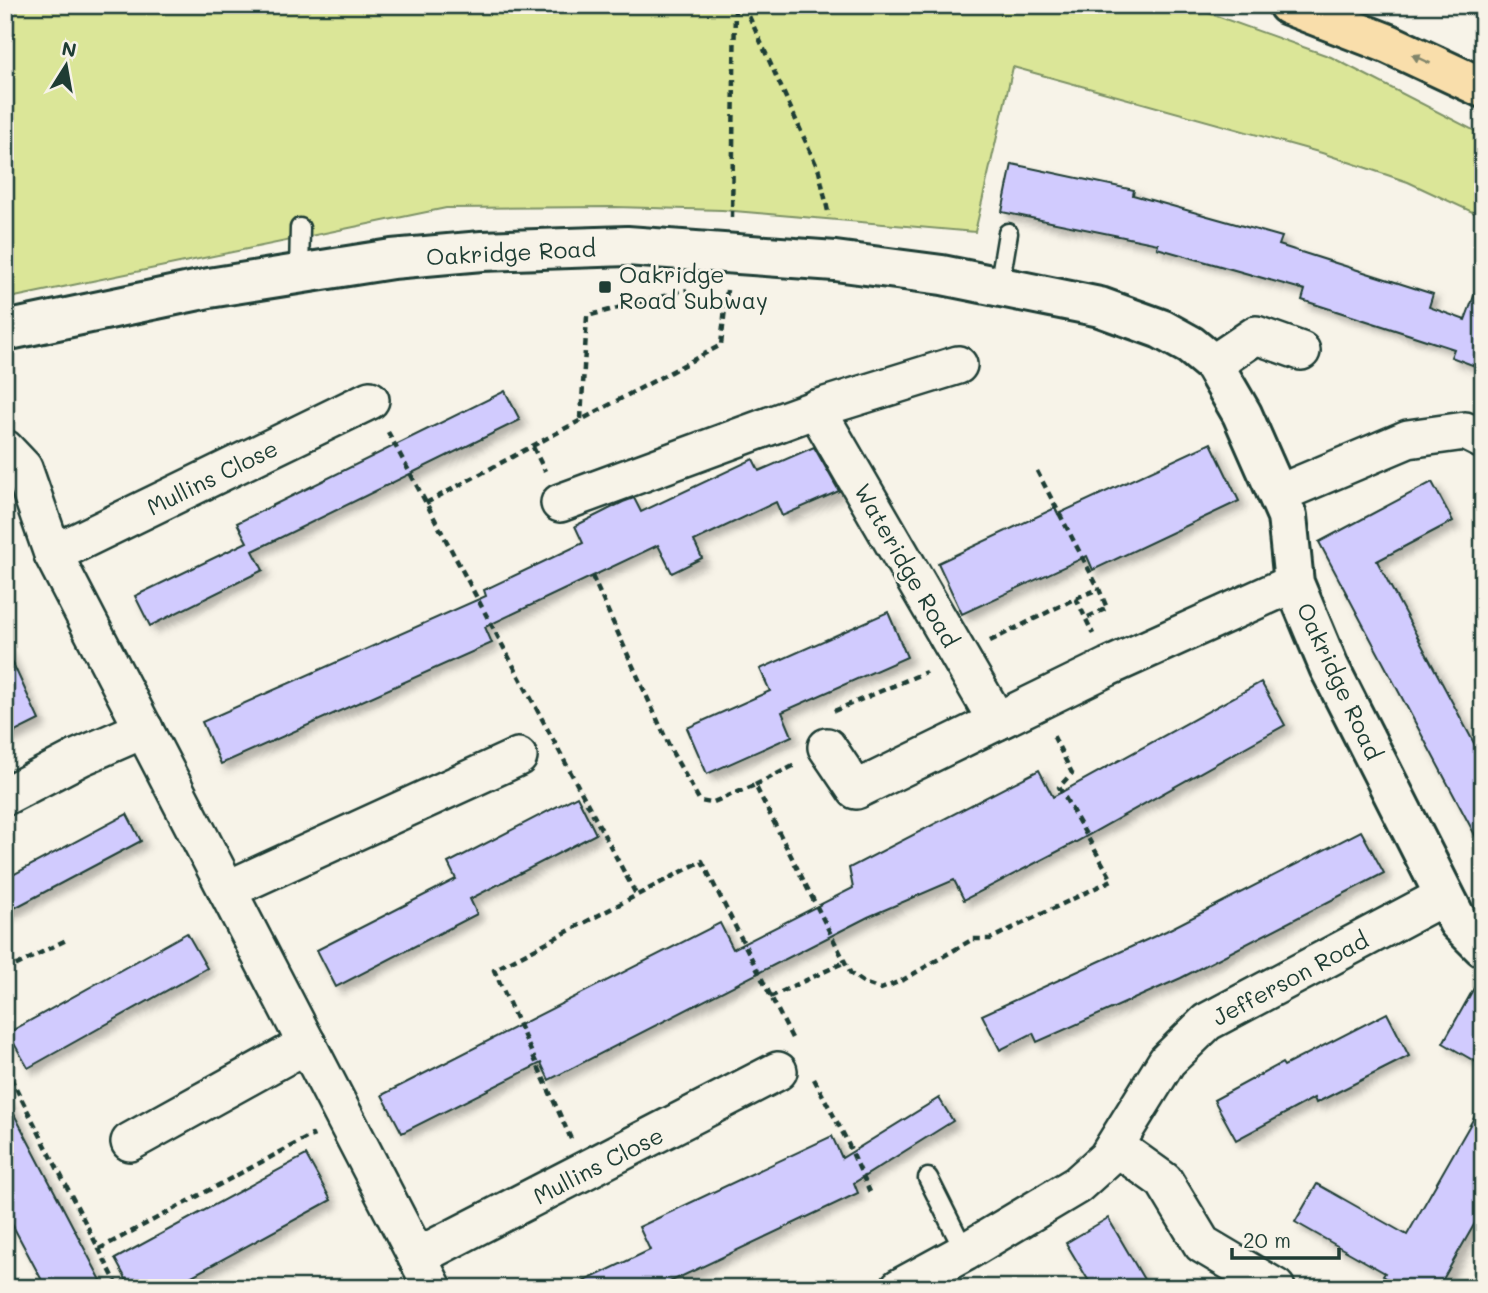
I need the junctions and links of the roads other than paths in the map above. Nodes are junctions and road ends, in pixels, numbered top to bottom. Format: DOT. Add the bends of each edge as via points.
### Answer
graph roads {
  1 [pos="1288,5"];
  2 [pos="1483,88"];
  3 [pos="300,228"];
  4 [pos="1008,233"];
  5 [pos="299,272"];
  6 [pos="999,286"];
  7 [pos="5,331"];
  8 [pos="1301,351"];
  9 [pos="1213,364"];
  10 [pos="958,365"];
  11 [pos="370,400"];
  12 [pos="816,409"];
  13 [pos="1483,440"];
  14 [pos="5,449"];
  15 [pos="1278,494"];
  16 [pos="560,503"];
  17 [pos="53,554"];
  18 [pos="1294,583"];
  19 [pos="997,721"];
  20 [pos="144,729"];
  21 [pos="820,740"];
  22 [pos="518,757"];
  23 [pos="5,796"];
  24 [pos="227,890"];
  25 [pos="1444,896"];
  26 [pos="1483,947"];
  27 [pos="307,1044"];
  28 [pos="796,1064"];
  29 [pos="130,1142"];
  30 [pos="1115,1146"];
  31 [pos="928,1178"];
  32 [pos="965,1252"];
  33 [pos="425,1273"];
  34 [pos="899,1288"];
  35 [pos="1276,1288"];
  2 -- 1 [label="highway, one-way" via="1389,44"];
  3 -- 5 [label="lane"];
  4 -- 6 [label="lane"];
  5 -- 6 [label="street, Oakridge Road" via="482,251 627,246 846,263"];
  5 -- 7 [label="street, Oakridge Road"];
  6 -- 9 [label="street, Oakridge Road" via="1100,307 1161,328"];
  8 -- 9 [label="street" via="1256,335"];
  9 -- 15 [label="street, Oakridge Road" via="1242,414"];
  10 -- 12 [label="street"];
  11 -- 17 [label="street, Mullins Close"];
  12 -- 16 [label="street"];
  12 -- 19 [label="street, Wateridge Road"];
  13 -- 15 [label="street" via="1465,432 1408,439"];
  14 -- 17 [label="street, Mullins Close" via="23,468"];
  15 -- 18 [label="street, Oakridge Road" via="1287,516"];
  17 -- 20 [label="street, Mullins Close"];
  18 -- 19 [label="street"];
  18 -- 25 [label="street, Oakridge Road" via="1329,667"];
  19 -- 21 [label="street" via="856,790"];
  20 -- 23 [label="street"];
  20 -- 24 [label="street, Mullins Close"];
  22 -- 24 [label="street"];
  24 -- 27 [label="street, Mullins Close"];
  25 -- 26 [label="street, Oakridge Road" via="1458,922"];
  25 -- 30 [label="street, Jefferson Road" via="1207,1022 1167,1061"];
  27 -- 29 [label="street"];
  27 -- 33 [label="street, Mullins Close"];
  28 -- 33 [label="street, Mullins Close" via="585,1172"];
  30 -- 32 [label="street, Jefferson Road" via="1077,1185"];
  30 -- 35 [label="street" via="1164,1181 1202,1244"];
  31 -- 32 [label="lane"];
  32 -- 34 [label="street, Jefferson Road"];
}
